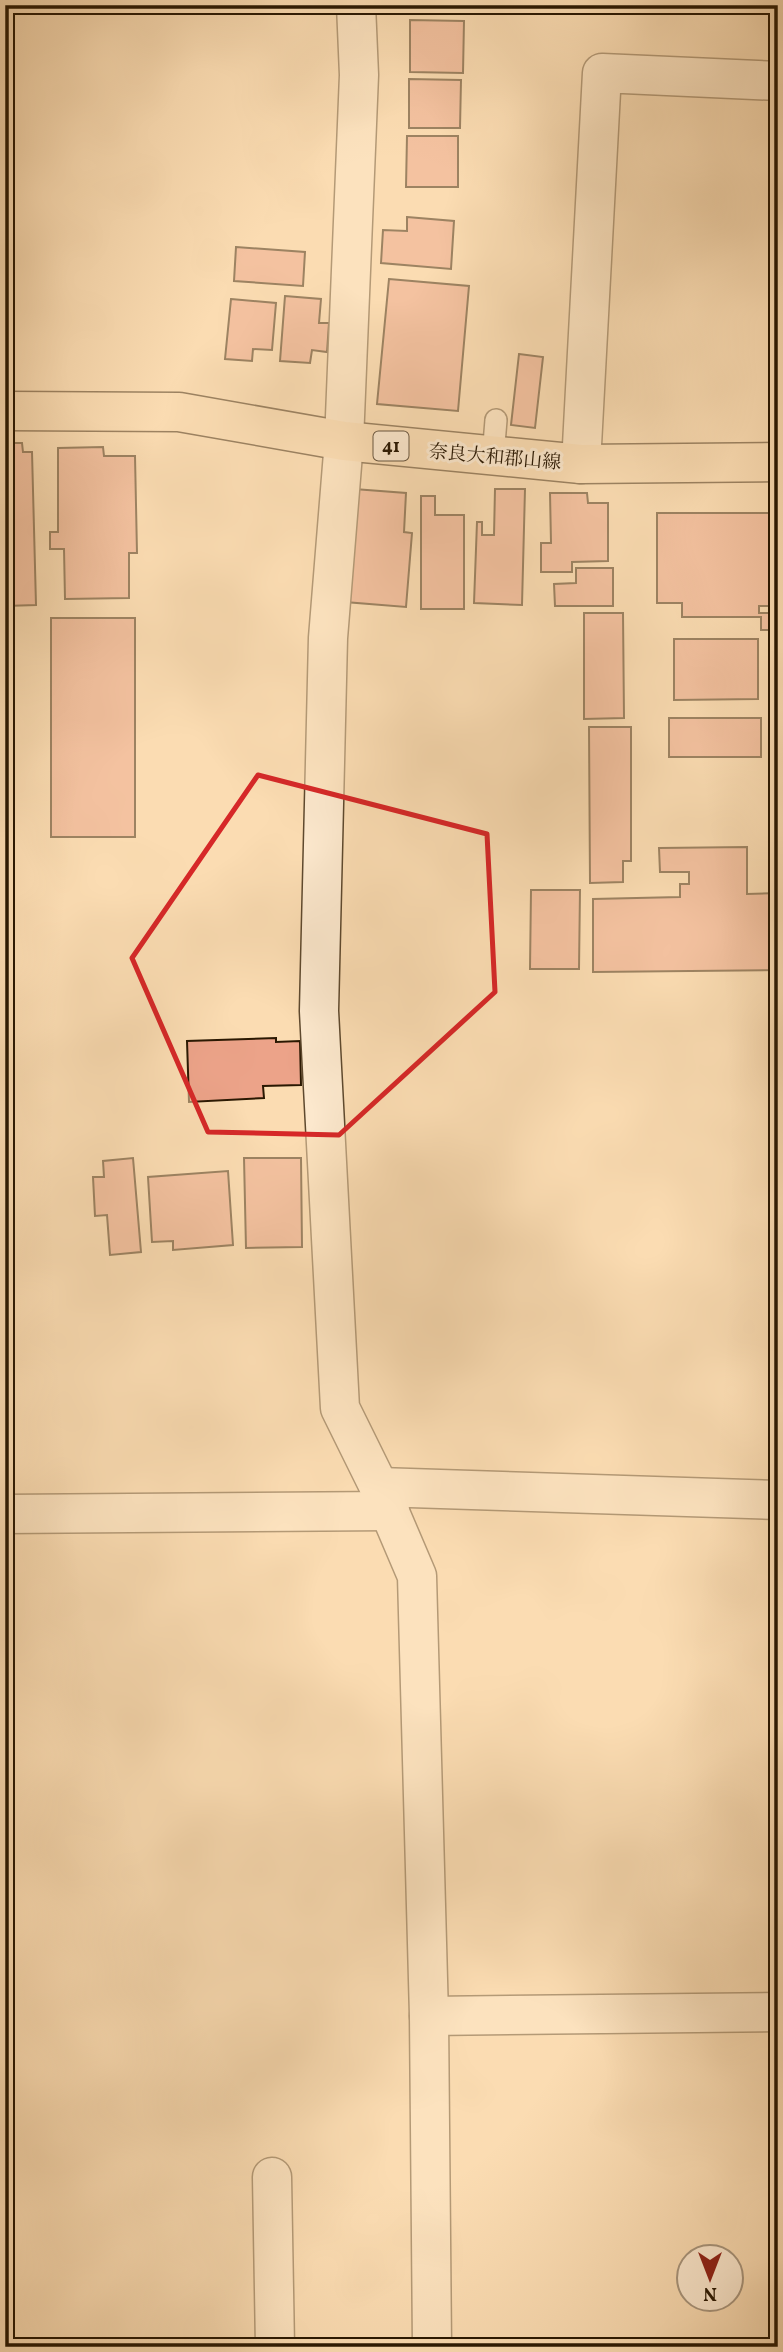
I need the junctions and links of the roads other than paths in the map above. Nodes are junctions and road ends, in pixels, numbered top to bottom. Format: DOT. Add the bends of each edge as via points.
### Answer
graph roads {
  1 [pos="356,5"];
  2 [pos="778,81"];
  3 [pos="5,411"];
  4 [pos="344,441"];
  5 [pos="778,462"];
  6 [pos="581,464"];
  7 [pos="385,1499"];
  8 [pos="778,1500"];
  9 [pos="5,1514"];
  10 [pos="778,2012"];
  11 [pos="429,2016"];
  12 [pos="272,2177"];
  13 [pos="275,2347"];
  14 [pos="432,2347"];
  1 -- 4 [label="street" via="359,75"];
  2 -- 6 [label="street" via="602,73"];
  3 -- 4 [label="main road, 奈良大和郡山線 / 41" via="179,412"];
  4 -- 6 [label="main road, 奈良大和郡山線 / 41" via="494,438"];
  4 -- 7 [label="street" via="328,638 319,1012 340,1408"];
  5 -- 6 [label="main road, 奈良大和郡山線 / 41"];
  7 -- 8 [label="street"];
  7 -- 9 [label="street"];
  7 -- 11 [label="street" via="417,1576"];
  10 -- 11 [label="street"];
  11 -- 14 [label="street"];
  12 -- 13 [label="street"];
}
